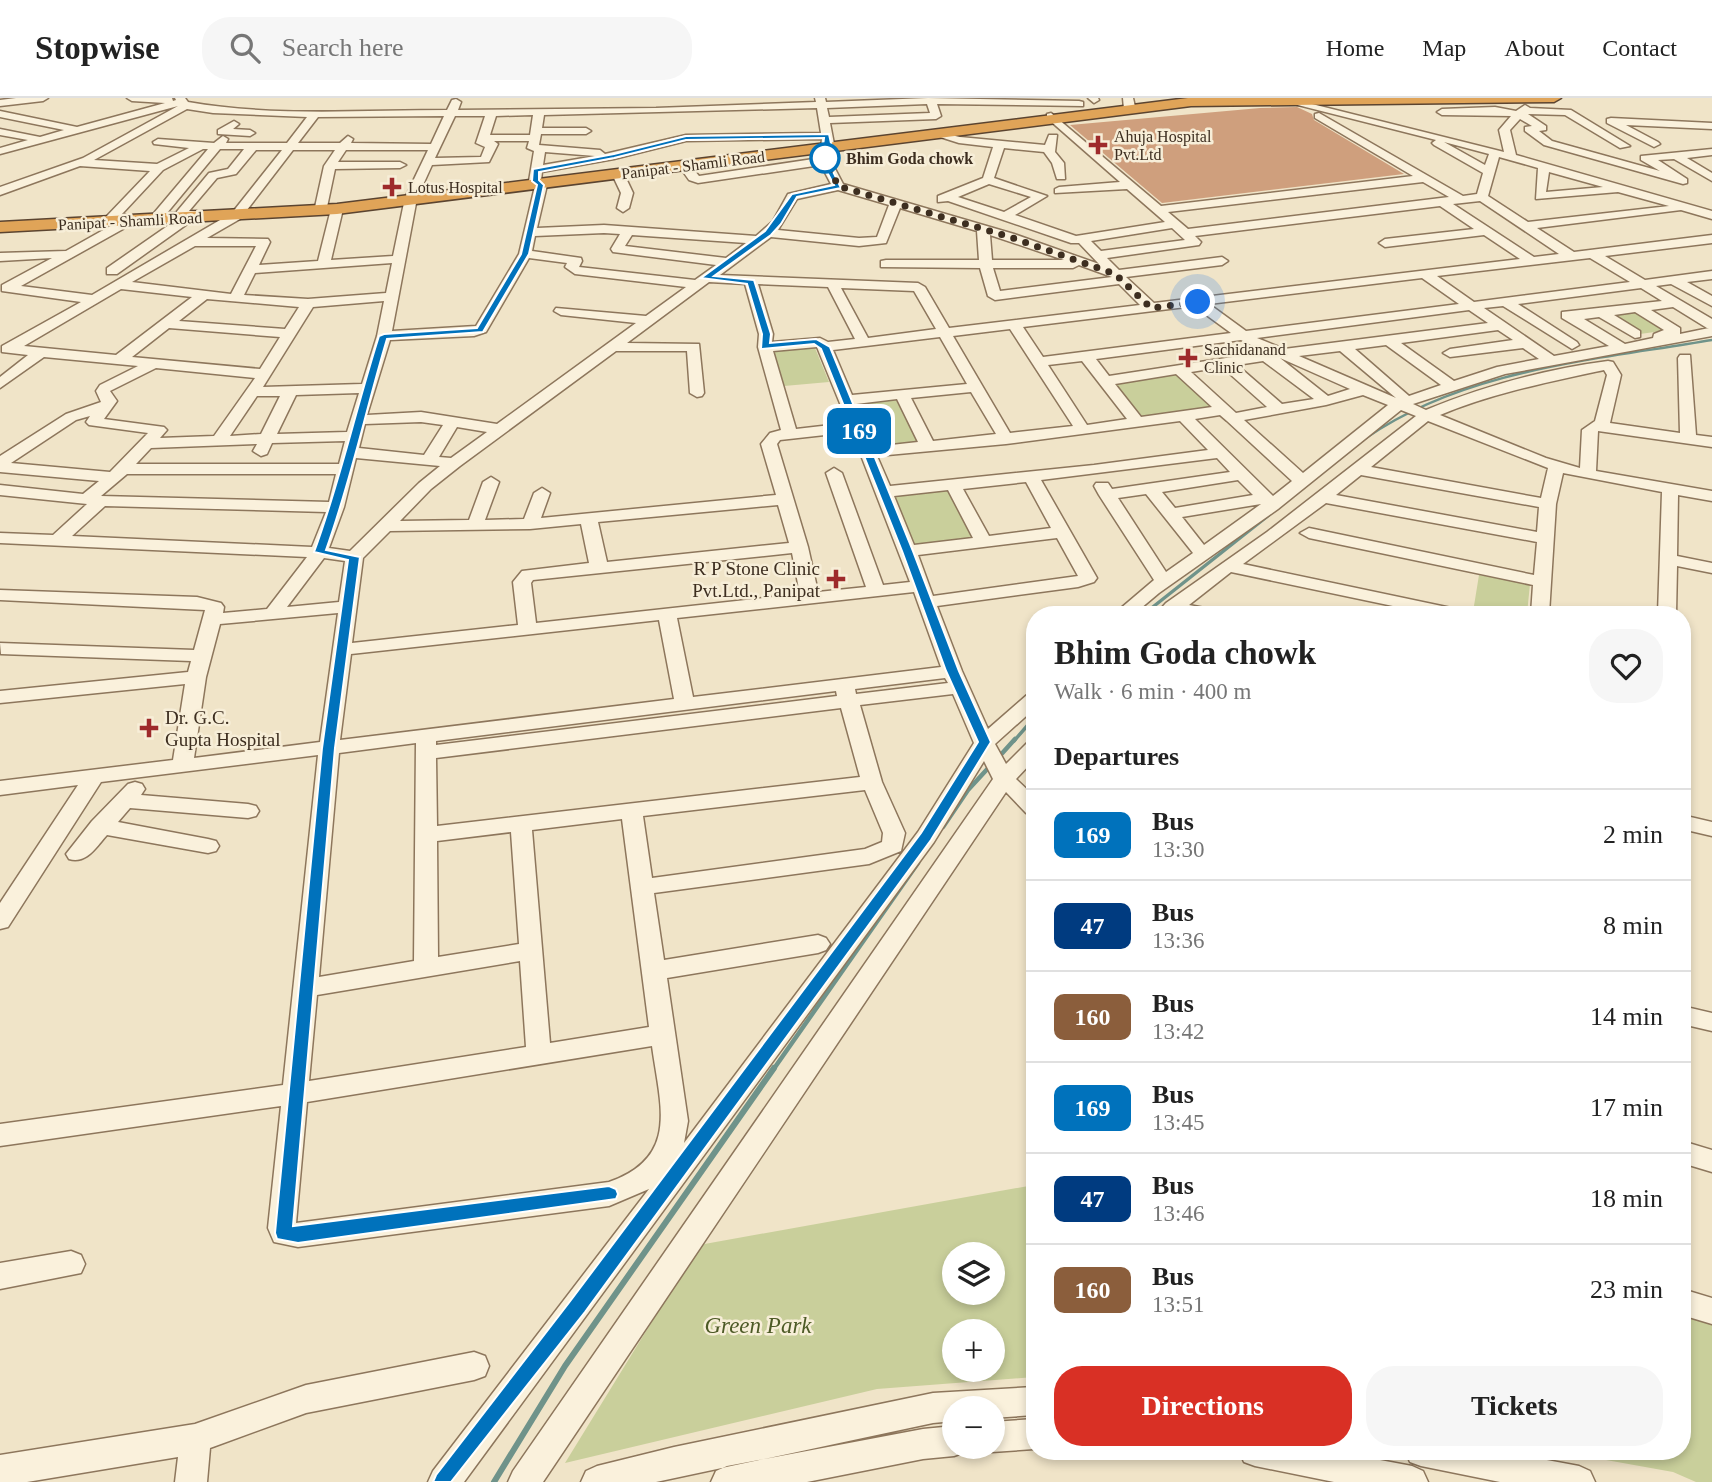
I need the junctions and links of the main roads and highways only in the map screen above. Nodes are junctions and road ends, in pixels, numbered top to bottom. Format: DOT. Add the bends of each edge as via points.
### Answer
graph roads {
  1 [pos="1214,98"];
  2 [pos="1554,98"];
  3 [pos="1277,99"];
  4 [pos="1356,99"];
  5 [pos="1129,105"];
  6 [pos="1521,107"];
  7 [pos="1056,121"];
  8 [pos="827,147"];
  9 [pos="537,179"];
  10 [pos="187,216"];
  11 [pos="119,219"];
  12 [pos="0,225"];
  1 -- 5 [label="highway, Panipat - Shamli Road"];
  2 -- 6 [label="highway, Panipat - Shamli Road"];
  3 -- 4 [label="highway, Panipat - Shamli Road"];
  3 -- 5 [label="highway, Panipat - Shamli Road"];
  4 -- 6 [label="highway, Panipat - Shamli Road"];
  5 -- 7 [label="highway, Panipat - Shamli Road"];
  7 -- 8 [label="highway, Panipat - Shamli Road"];
  7 -- 8 [label="highway, Panipat - Shamli Road"];
  8 -- 9 [label="highway, Panipat - Shamli Road"];
  8 -- 9 [label="highway, Panipat - Shamli Road" via="618,174"];
  9 -- 10 [label="highway, Panipat - Shamli Road" via="411,200"];
  10 -- 11 [label="highway, Panipat - Shamli Road"];
  10 -- 11 [label="highway, Panipat - Shamli Road"];
  11 -- 12 [label="highway, Panipat - Shamli Road"];
}
